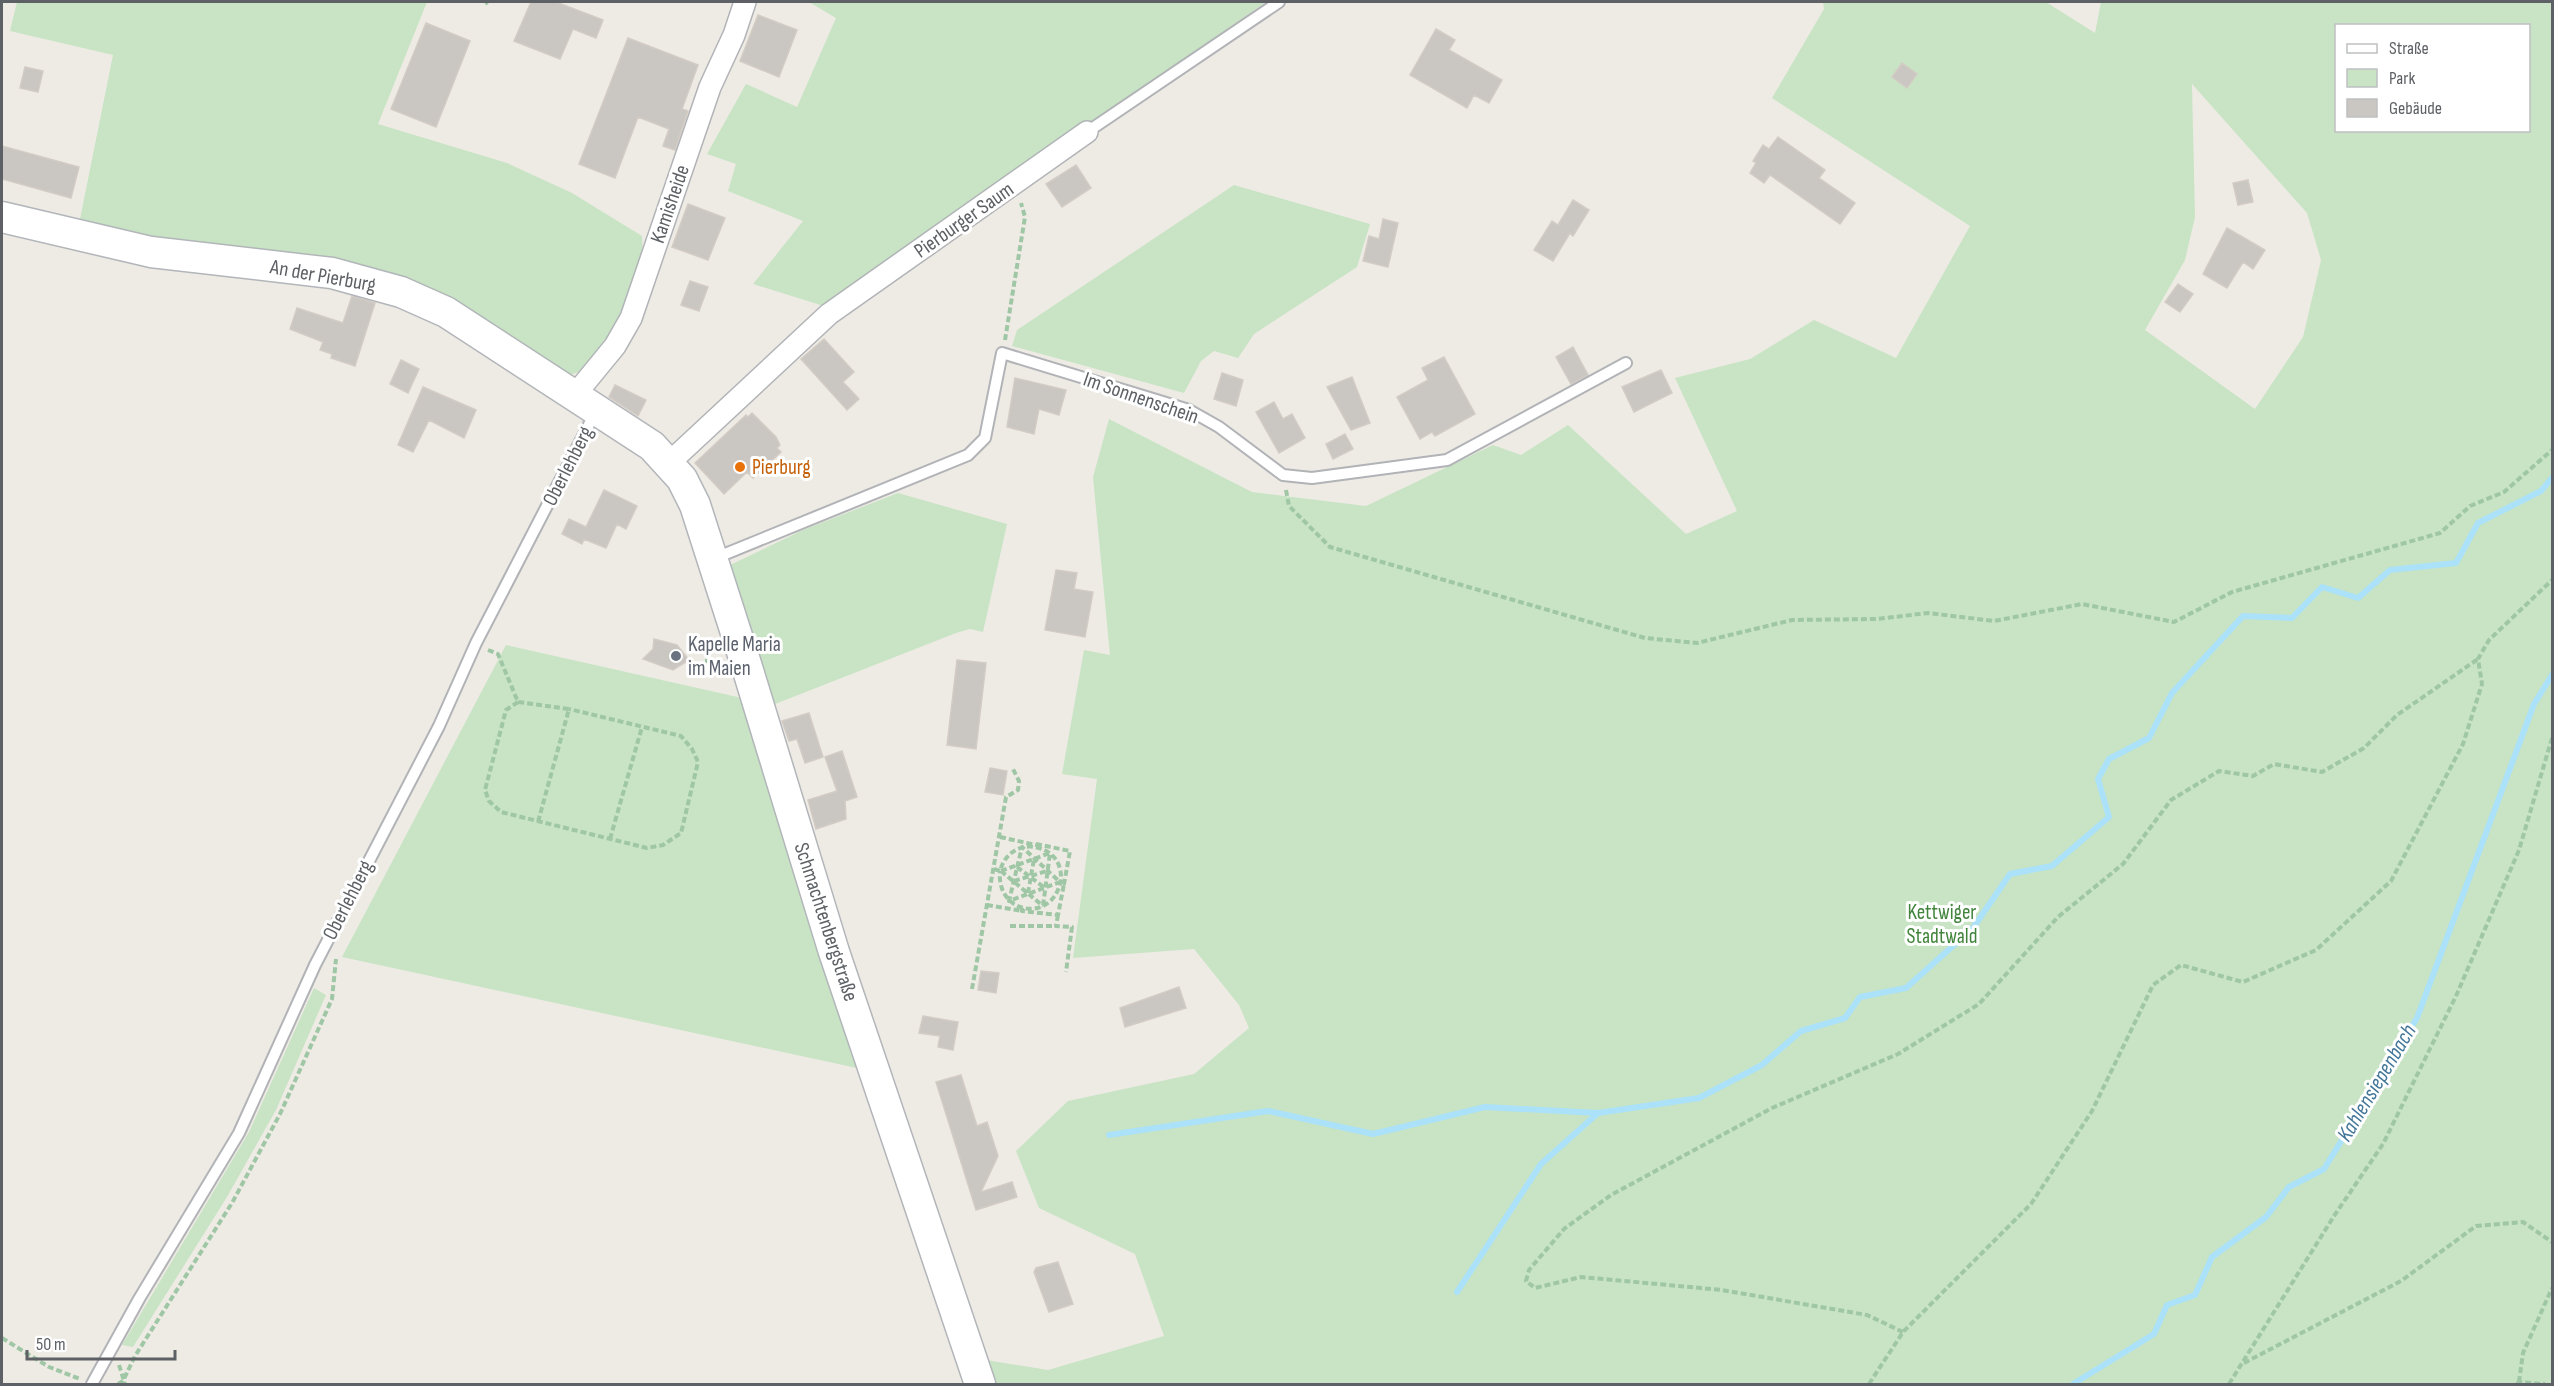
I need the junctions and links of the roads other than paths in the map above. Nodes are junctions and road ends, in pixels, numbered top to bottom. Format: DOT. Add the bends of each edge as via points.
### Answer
graph roads {
  1 [pos="745,2"];
  2 [pos="1279,2"];
  3 [pos="1087,132"];
  4 [pos="2,217"];
  5 [pos="1626,363"];
  6 [pos="586,403"];
  7 [pos="669,463"];
  8 [pos="713,559"];
  9 [pos="92,1384"];
  10 [pos="980,1384"];
  1 -- 6 [label="street, Kamisheide" via="710,87 631,318"];
  2 -- 3 [label="lane, Pierburger Saum"];
  3 -- 7 [label="street, Pierburger Saum" via="829,314"];
  4 -- 6 [label="street, An der Pierburg" via="151,252 332,273 401,291 446,312"];
  5 -- 8 [label="lane, Im Sonnenschein" via="1447,460 1312,478 1283,474 1189,410 1002,353 985,438 968,455"];
  6 -- 7 [label="street, An der Pierburg" via="652,446"];
  6 -- 9 [label="lane, Oberlehberg" via="439,726 315,965 239,1133"];
  7 -- 8 [label="street, Schmachtenbergstraße" via="695,505"];
  8 -- 10 [label="street, Schmachtenbergstraße" via="834,952"];
}
